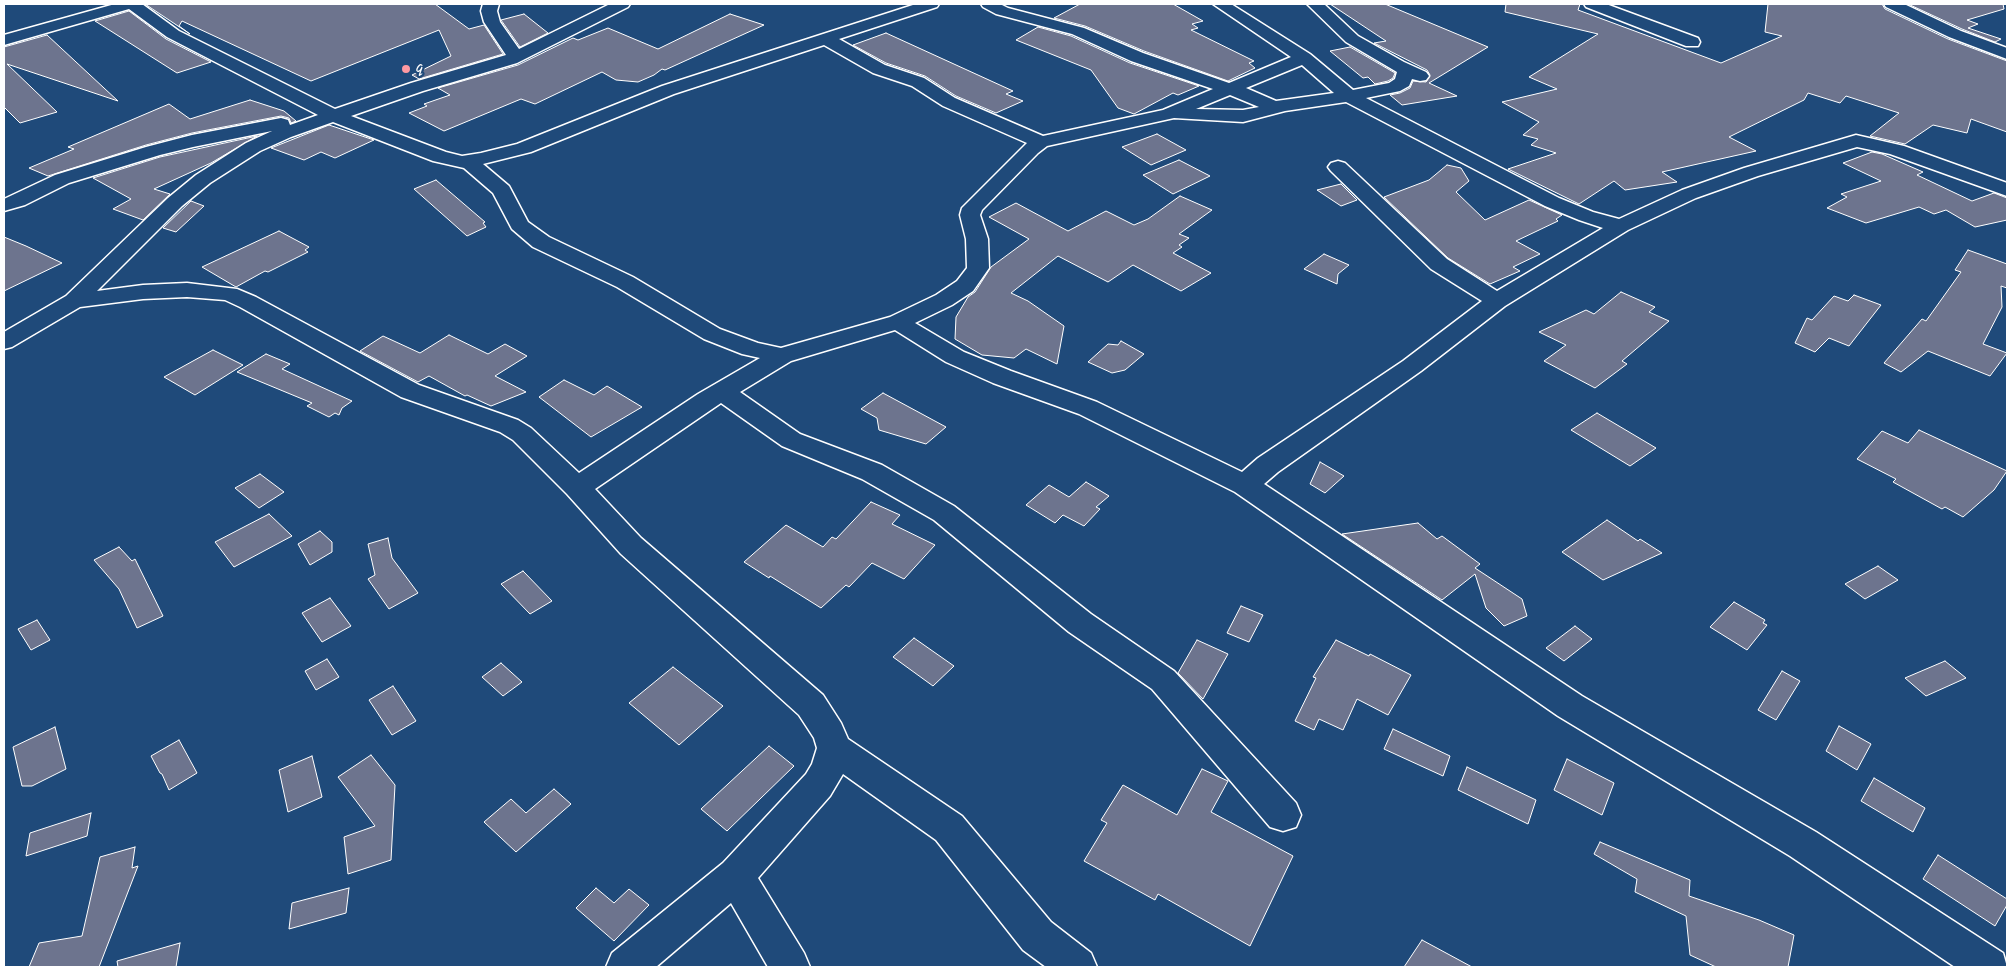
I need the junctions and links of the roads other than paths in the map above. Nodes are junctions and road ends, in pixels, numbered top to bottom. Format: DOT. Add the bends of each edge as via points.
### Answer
graph roads {
  1 [pos="131,4"];
  2 [pos="491,4"];
  3 [pos="622,4"];
  4 [pos="932,4"];
  5 [pos="989,4"];
  6 [pos="1221,4"];
  7 [pos="1315,4"];
  8 [pos="1592,4"];
  9 [pos="1892,4"];
  10 [pos="826,38"];
  11 [pos="4,40"];
  12 [pos="1692,42"];
  13 [pos="2007,54"];
  14 [pos="516,57"];
  15 [pos="1304,58"];
  16 [pos="1227,89"];
  17 [pos="1349,96"];
  18 [pos="1278,108"];
  19 [pos="1168,114"];
  20 [pos="334,116"];
  21 [pos="1041,142"];
  22 [pos="465,161"];
  23 [pos="1338,167"];
  24 [pos="2007,190"];
  25 [pos="4,206"];
  26 [pos="1621,226"];
  27 [pos="74,301"];
  28 [pos="1497,301"];
  29 [pos="898,322"];
  30 [pos="4,342"];
  31 [pos="782,356"];
  32 [pos="722,392"];
  33 [pos="1245,485"];
  34 [pos="577,487"];
  35 [pos="834,748"];
  36 [pos="1283,814"];
  37 [pos="736,876"];
  38 [pos="626,967"];
  39 [pos="790,967"];
  40 [pos="1077,967"];
  41 [pos="1989,967"];
  1 -- 11 [label="street"];
  1 -- 20 [label="street" via="172,34"];
  2 -- 14 [label="street" via="492,22"];
  3 -- 14 [label="street"];
  4 -- 10 [label="street"];
  5 -- 16 [label="street" via="1002,11 1078,31 1137,57"];
  6 -- 15 [label="street"];
  7 -- 17 [label="street" via="1352,39 1413,73 1398,85"];
  8 -- 12 [label="street"];
  9 -- 13 [label="street"];
  10 -- 21 [label="street" via="879,69 918,82 948,102"];
  10 -- 22 [label="street" via="660,93 524,148"];
  14 -- 20 [label="street"];
  15 -- 16 [label="street"];
  15 -- 17 [label="street"];
  16 -- 18 [label="street"];
  16 -- 19 [label="street"];
  17 -- 18 [label="street"];
  17 -- 26 [label="street" via="1552,202"];
  18 -- 19 [label="street" via="1243,116"];
  19 -- 21 [label="street"];
  20 -- 22 [label="street" via="440,157"];
  20 -- 25 [label="street" via="172,146 62,179"];
  20 -- 27 [label="street" via="270,139 203,179 175,202"];
  21 -- 29 [label="street" via="972,208 970,215 977,239 978,268 965,286"];
  22 -- 31 [label="street" via="502,190 519,225 541,242 625,282 712,334 751,349"];
  23 -- 28 [label="street" via="1439,264"];
  24 -- 26 [label="street" via="1897,150 1856,142 1713,185"];
  26 -- 28 [label="street"];
  27 -- 30 [label="street"];
  27 -- 34 [label="street" via="187,290 229,294 410,391 509,426 522,434"];
  28 -- 33 [label="street" via="1412,366 1268,465"];
  29 -- 31 [label="street"];
  29 -- 33 [label="street" via="955,357 1088,408"];
  31 -- 32 [label="street"];
  32 -- 34 [label="street"];
  32 -- 36 [label="street" via="791,440 872,472 944,513 1080,622 1163,680"];
  33 -- 41 [label="street" via="1570,706 1803,844"];
  34 -- 35 [label="street" via="631,546 811,705 829,733"];
  35 -- 37 [label="street" via="828,770 818,785"];
  35 -- 40 [label="street" via="950,828 1036,936"];
  37 -- 38 [label="street"];
  37 -- 39 [label="street"];
}
